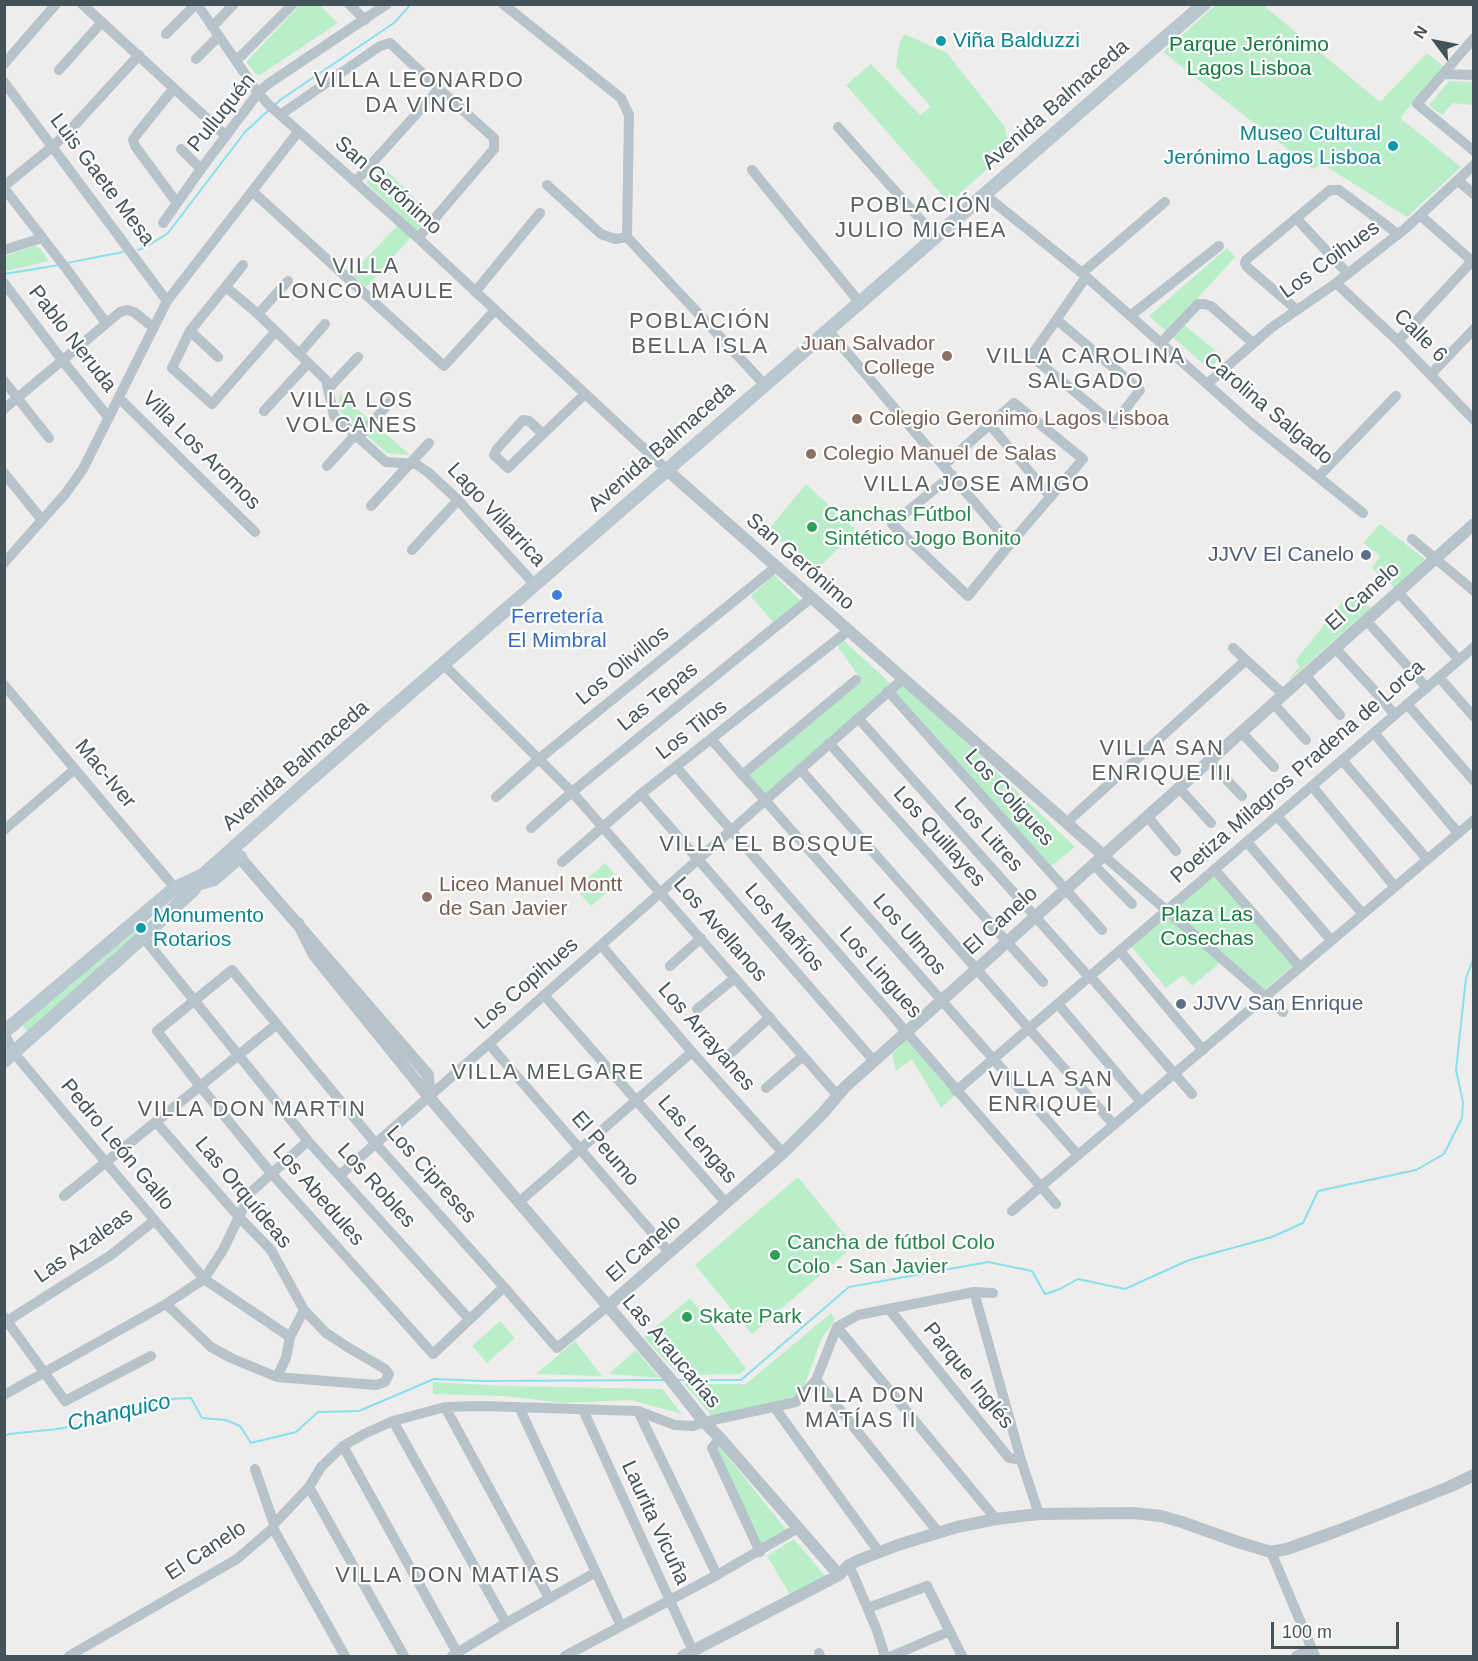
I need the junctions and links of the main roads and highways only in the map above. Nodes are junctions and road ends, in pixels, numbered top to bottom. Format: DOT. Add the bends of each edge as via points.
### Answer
graph roads {
  1 [pos="1204,4"];
  2 [pos="200,880"];
  3 [pos="4,1033"];
  4 [pos="9,1057"];
  1 -- 2 [label="main road, Avenida Balmaceda" via="314,777 236,853"];
  2 -- 3 [label="main road, Avenida Balmaceda" via="176,888"];
  2 -- 4 [label="main road, Avenida Balmaceda" via="143,937"];
}
